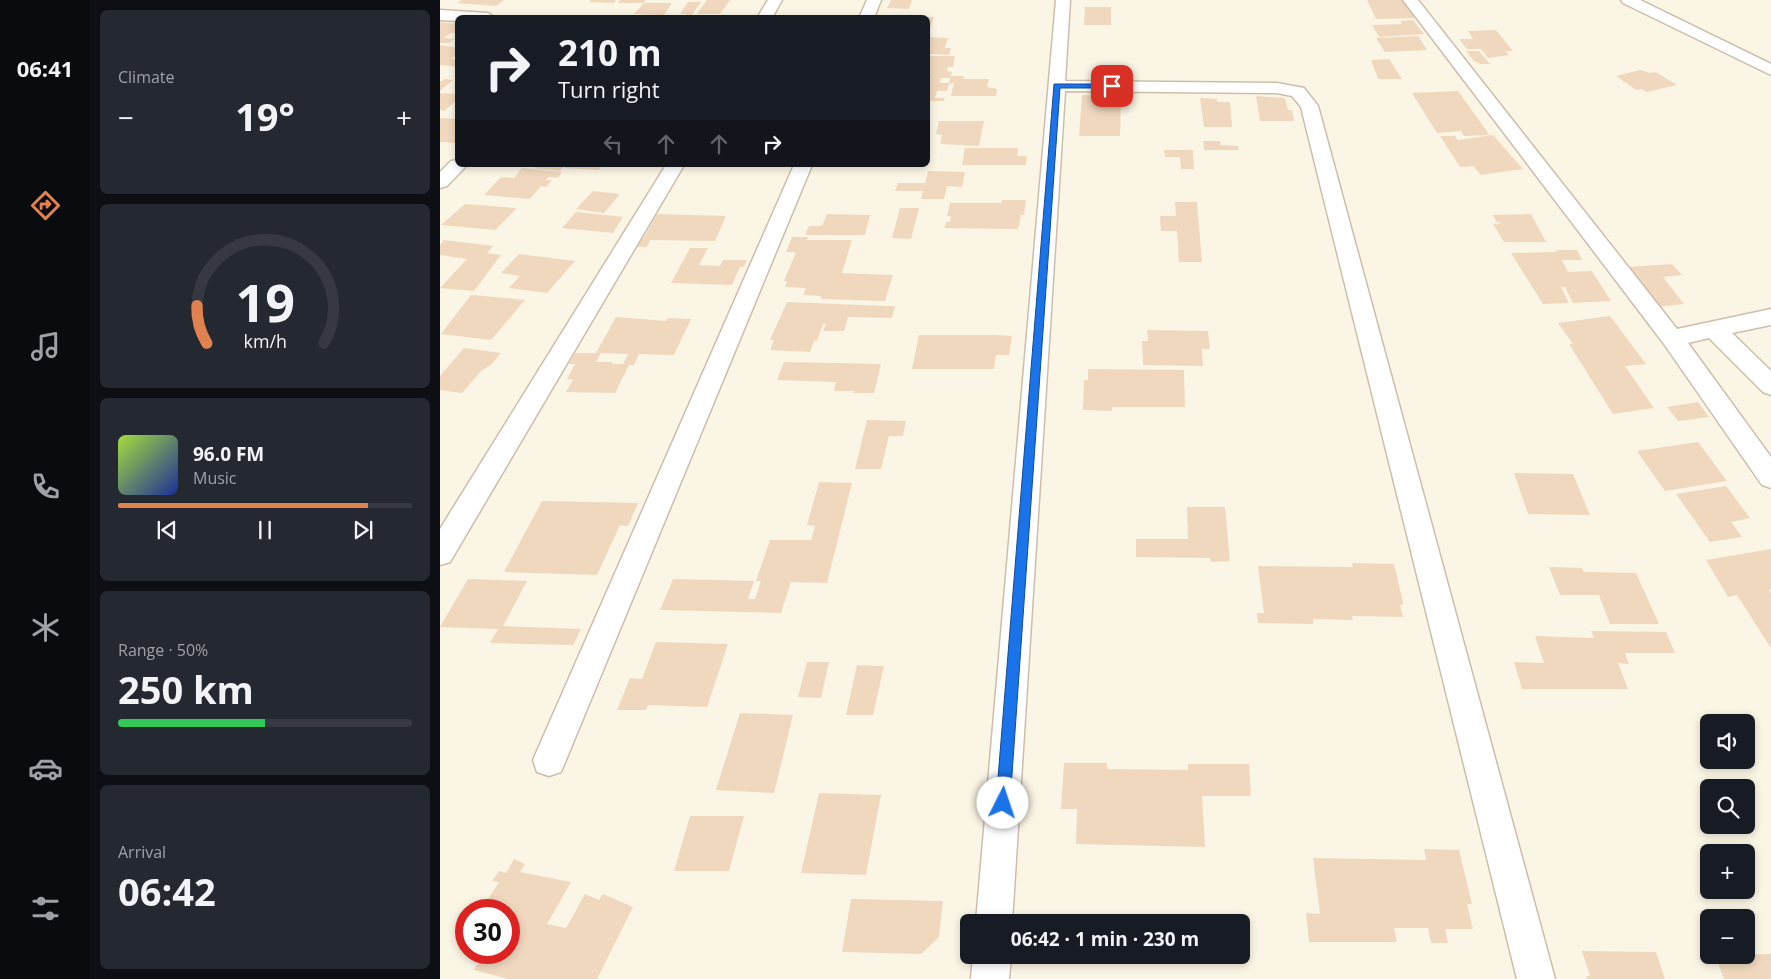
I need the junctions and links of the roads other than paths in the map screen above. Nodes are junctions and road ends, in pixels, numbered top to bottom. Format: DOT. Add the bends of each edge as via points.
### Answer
graph roads {
  1 [pos="448,0"];
  2 [pos="775,0"];
  3 [pos="874,0"];
  4 [pos="1063,0"];
  5 [pos="1410,0"];
  6 [pos="1628,0"];
  7 [pos="440,6"];
  8 [pos="440,15"];
  9 [pos="766,15"];
  10 [pos="867,15"];
  11 [pos="455,16"];
  12 [pos="1771,70"];
  13 [pos="1056,86"];
  14 [pos="456,167"];
  15 [pos="674,167"];
  16 [pos="802,167"];
  17 [pos="440,182"];
  18 [pos="1771,317"];
  19 [pos="1714,329"];
  20 [pos="1672,338"];
  21 [pos="1771,386"];
  22 [pos="1771,477"];
  23 [pos="440,553"];
  24 [pos="549,760"];
  25 [pos="995,914"];
  26 [pos="991,964"];
  27 [pos="990,979"];
  28 [pos="1536,979"];
  1 -- 7 [label="street"];
  2 -- 9 [label="street"];
  3 -- 10 [label="street"];
  4 -- 13 [label="street"];
  5 -- 20 [label="street"];
  6 -- 12 [label="street"];
  8 -- 11 [label="street"];
  13 -- 25 [label="street"];
  13 -- 28 [label="street" via="1278,88 1298,92 1309,106"];
  14 -- 17 [label="street"];
  15 -- 23 [label="street"];
  16 -- 24 [label="street"];
  18 -- 19 [label="street"];
  19 -- 20 [label="street"];
  19 -- 21 [label="street"];
  20 -- 22 [label="street"];
  26 -- 27 [label="street"];
}
